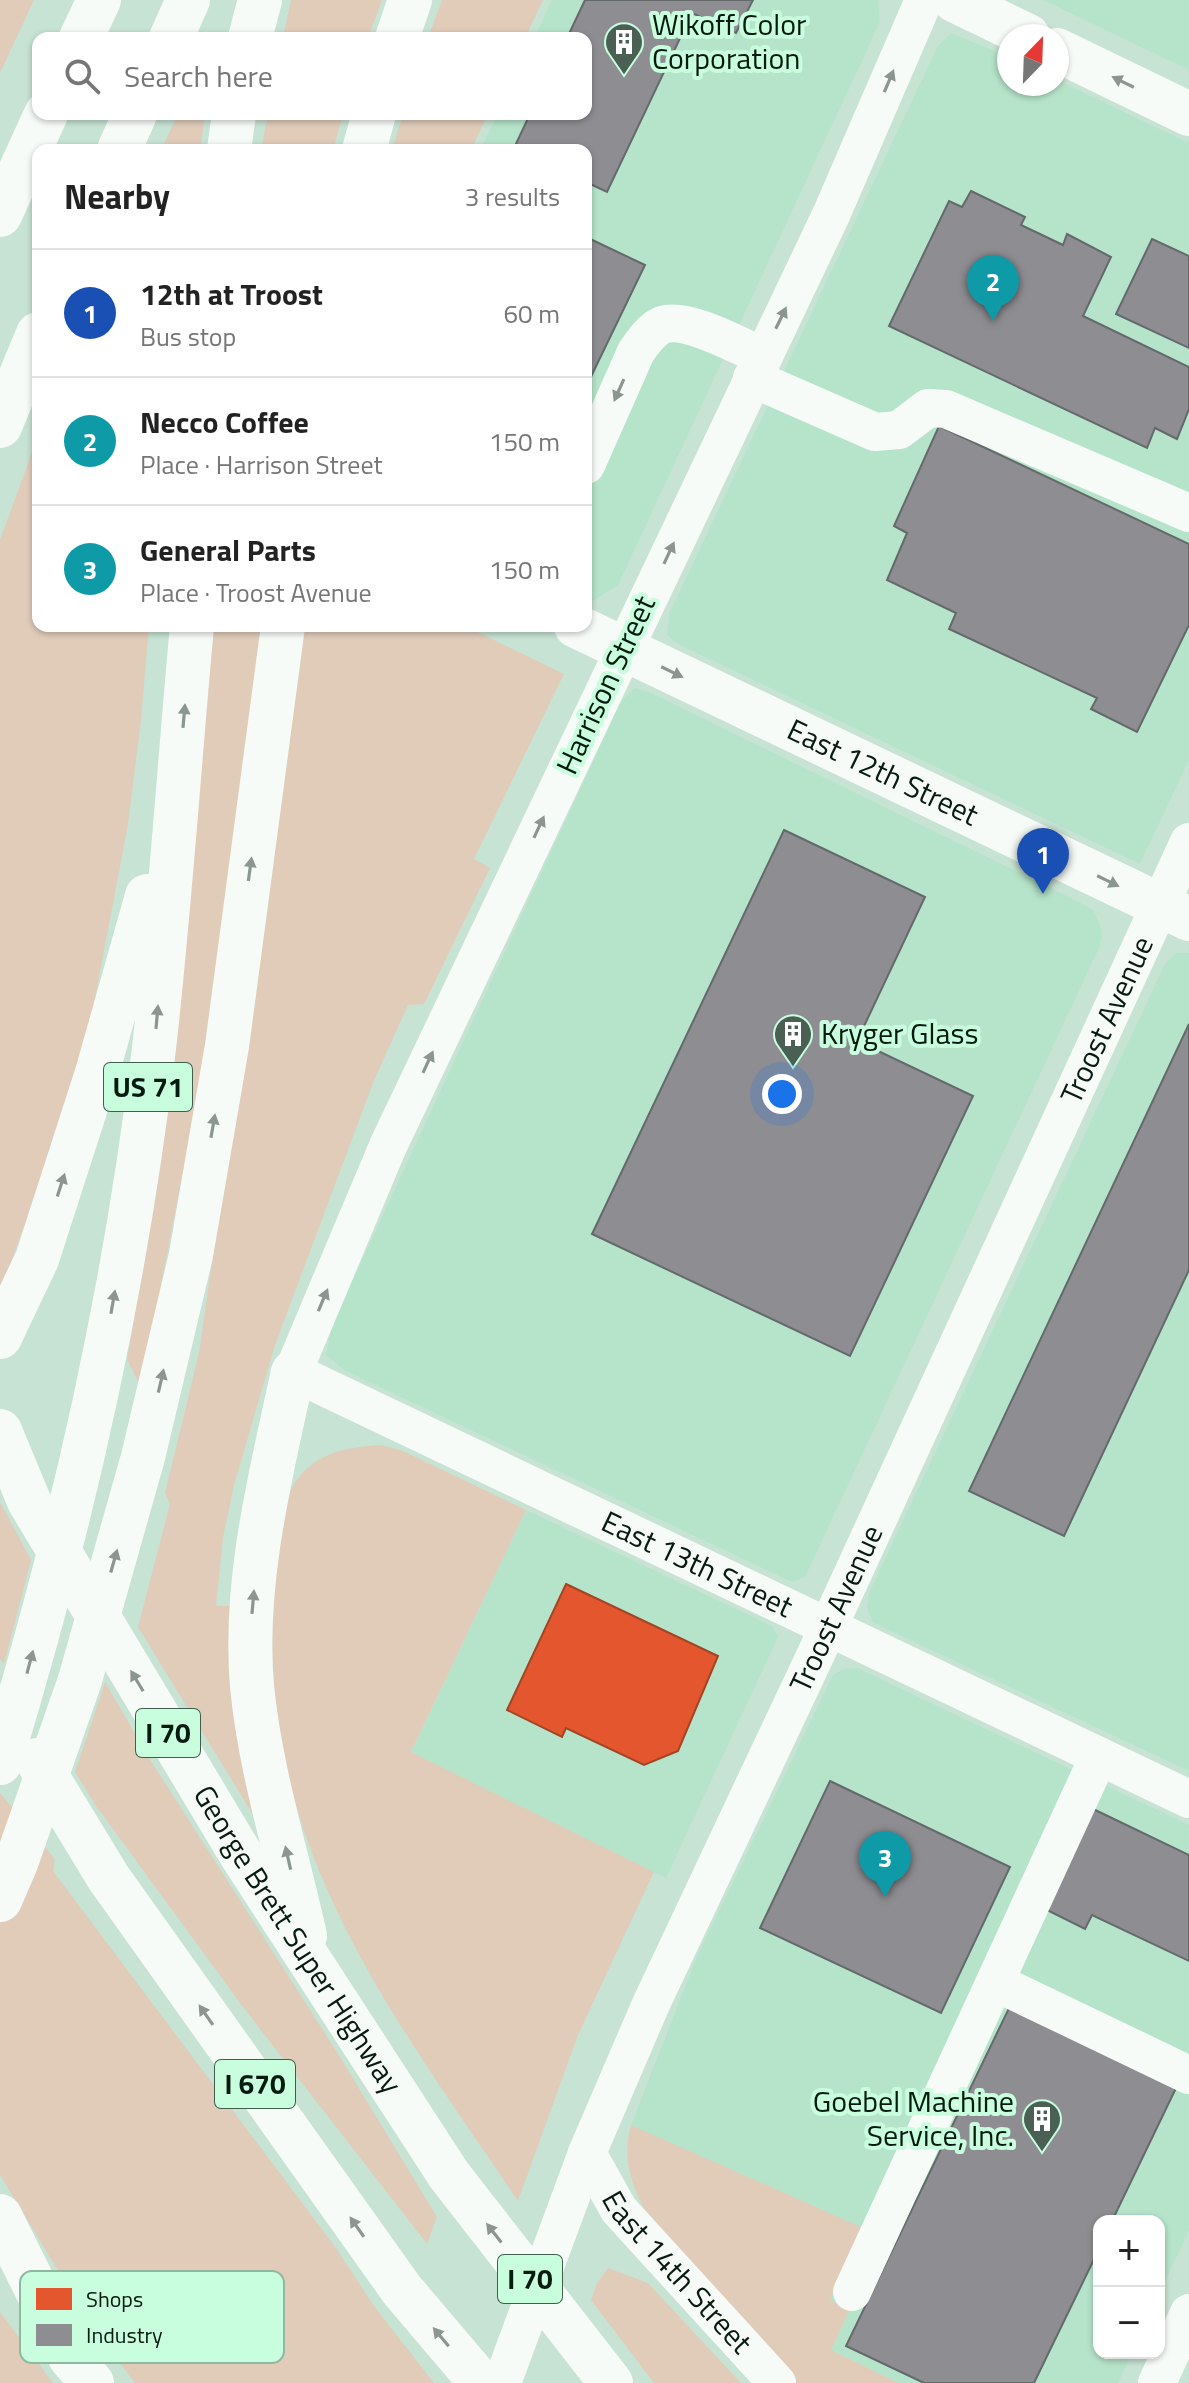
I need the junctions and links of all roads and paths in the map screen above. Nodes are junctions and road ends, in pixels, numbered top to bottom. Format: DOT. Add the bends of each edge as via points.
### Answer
graph roads {
  1 [pos="99,0"];
  2 [pos="188,0"];
  3 [pos="260,0"];
  4 [pos="410,0"];
  5 [pos="924,0"];
  6 [pos="954,0"];
  7 [pos="1003,24"];
  8 [pos="84,32"];
  9 [pos="174,32"];
  10 [pos="252,32"];
  11 [pos="399,32"];
  12 [pos="1069,56"];
  13 [pos="1189,112"];
  14 [pos="43,120"];
  15 [pos="132,120"];
  16 [pos="233,120"];
  17 [pos="372,120"];
  18 [pos="32,144"];
  19 [pos="32,144"];
  20 [pos="122,144"];
  21 [pos="230,144"];
  22 [pos="366,144"];
  23 [pos="0,214"];
  24 [pos="32,349"];
  25 [pos="0,350"];
  26 [pos="32,365"];
  27 [pos="757,367"];
  28 [pos="0,426"];
  29 [pos="592,451"];
  30 [pos="1189,513"];
  31 [pos="191,632"];
  32 [pos="282,632"];
  33 [pos="589,632"];
  34 [pos="623,648"];
  35 [pos="176,793"];
  36 [pos="1189,842"];
  37 [pos="1174,912"];
  38 [pos="0,1337"];
  39 [pos="293,1372"];
  40 [pos="0,1431"];
  41 [pos="828,1627"];
  42 [pos="0,1700"];
  43 [pos="1099,1756"];
  44 [pos="0,1761"];
  45 [pos="1189,1799"];
  46 [pos="108,1877"];
  47 [pos="0,1900"];
  48 [pos="311,1962"];
  49 [pos="995,1982"];
  50 [pos="1189,2075"];
  51 [pos="587,2153"];
  52 [pos="0,2216"];
  53 [pos="29,2271"];
  54 [pos="0,2280"];
  55 [pos="852,2292"];
  56 [pos="20,2302"];
  57 [pos="1189,2313"];
  58 [pos="481,2383"];
  59 [pos="502,2383"];
  60 [pos="611,2383"];
  61 [pos="777,2383"];
  62 [pos="1157,2383"];
  1 -- 8 [label="main road"];
  2 -- 9 [label="main road"];
  3 -- 10 [label="main road"];
  4 -- 11 [label="main road"];
  27 -- 5 [label="street, Harrison Street, one-way" via="831,215"];
  6 -- 7 [label="main road"];
  13 -- 12 [label="main road, one-way"];
  14 -- 18 [label="main road"];
  15 -- 20 [label="main road"];
  16 -- 21 [label="main road"];
  17 -- 22 [label="main road"];
  19 -- 23 [label="main road"];
  24 -- 28 [label="main road"];
  25 -- 26 [label="main road"];
  27 -- 29 [label="street, one-way" via="722,337 676,322 660,326 636,352"];
  27 -- 30 [label="street" via="875,432 899,430 928,408 946,409"];
  34 -- 27 [label="street, Harrison Street, one-way"];
  35 -- 31 [label="main road, US 71, one-way"];
  47 -- 32 [label="main road, one-way" via="80,1680 143,1457 191,1255 227,1046"];
  33 -- 34 [label="main road, East 12th Street"];
  34 -- 37 [label="main road, East 12th Street, one-way"];
  39 -- 34 [label="street, Harrison Street, one-way" via="388,1146"];
  38 -- 35 [label="main road, one-way" via="37,1259 97,1073"];
  44 -- 35 [label="main road, US 71, one-way" via="30,1665 99,1378 124,1245 154,1049"];
  36 -- 37 [label="street, Troost Avenue"];
  37 -- 41 [label="street, Troost Avenue"];
  39 -- 41 [label="street, East 13th Street"];
  48 -- 39 [label="main road, one-way" via="252,1686 251,1622 259,1542"];
  48 -- 40 [label="main road, George Brett Super Highway / I 70, one-way" via="29,1501"];
  41 -- 43 [label="street, East 13th Street"];
  41 -- 51 [label="street, Troost Avenue"];
  42 -- 46 [label="main road"];
  43 -- 45 [label="street, East 13th Street"];
  43 -- 49 [label="street"];
  44 -- 46 [label="main road, I 670"];
  58 -- 46 [label="main road, I 670, one-way" via="402,2290"];
  60 -- 48 [label="main road, George Brett Super Highway / I 70, one-way" via="449,2175"];
  49 -- 50 [label="street"];
  49 -- 55 [label="street"];
  51 -- 59 [label="street, Troost Avenue"];
  51 -- 61 [label="street, East 14th Street" via="619,2210"];
  52 -- 53 [label="main road"];
  54 -- 56 [label="main road"];
  57 -- 62 [label="street"];
}
